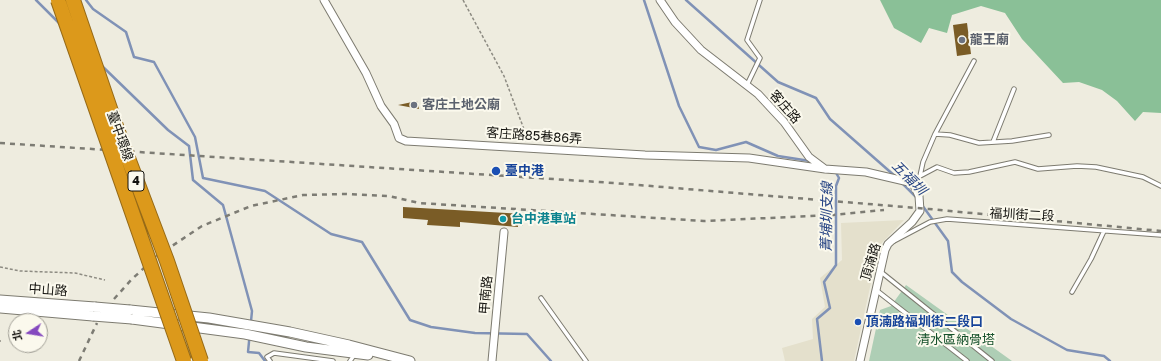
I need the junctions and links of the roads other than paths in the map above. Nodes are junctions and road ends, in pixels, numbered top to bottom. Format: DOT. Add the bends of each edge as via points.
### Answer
graph roads {
  1 [pos="58,0"];
  2 [pos="73,0"];
  3 [pos="324,0"];
  4 [pos="660,0"];
  5 [pos="760,0"];
  6 [pos="974,61"];
  7 [pos="747,86"];
  8 [pos="1014,89"];
  9 [pos="936,134"];
  10 [pos="1049,135"];
  11 [pos="993,142"];
  12 [pos="825,169"];
  13 [pos="920,176"];
  14 [pos="913,183"];
  15 [pos="1161,186"];
  16 [pos="1104,231"];
  17 [pos="504,232"];
  18 [pos="1161,235"];
  19 [pos="888,244"];
  20 [pos="880,271"];
  21 [pos="876,289"];
  22 [pos="1072,292"];
  23 [pos="541,298"];
  24 [pos="0,300"];
  25 [pos="0,308"];
  26 [pos="94,311"];
  27 [pos="131,315"];
  28 [pos="356,353"];
  29 [pos="406,360"];
  30 [pos="184,361"];
  31 [pos="201,361"];
  32 [pos="270,361"];
  33 [pos="333,361"];
  34 [pos="350,361"];
  35 [pos="492,361"];
  36 [pos="586,361"];
  37 [pos="860,361"];
  38 [pos="967,361"];
  39 [pos="992,361"];
  1 -- 30 [label="highway, 臺中環線 / 4, bridge"];
  2 -- 31 [label="highway, 臺中環線 / 4, bridge"];
  3 -- 12 [label="street, 客庄路85巷86弄" via="366,73 380,106 394,124 399,138 406,141 645,155 749,158"];
  4 -- 7 [label="street, 客庄路" via="675,22 701,50"];
  5 -- 7 [label="lane" via="747,40 760,58"];
  6 -- 9 [label="lane"];
  7 -- 12 [label="street, 客庄路" via="784,122 809,157"];
  8 -- 11 [label="lane"];
  9 -- 11 [label="lane" via="979,143"];
  9 -- 13 [label="lane" via="923,162"];
  10 -- 11 [label="lane" via="1012,142"];
  12 -- 14 [label="street" via="866,172"];
  13 -- 14 [label="lane"];
  13 -- 15 [label="lane" via="937,167 954,173 1015,162 1038,169 1096,167 1143,177"];
  14 -- 19 [label="street, 頂湳路" via="919,196 920,211"];
  16 -- 18 [label="lane, 福圳街二段"];
  16 -- 19 [label="lane, 福圳街二段" via="947,219 930,222"];
  16 -- 22 [label="lane" via="1092,259"];
  17 -- 35 [label="street, 甲南路"];
  19 -- 20 [label="street, 頂湳路"];
  20 -- 21 [label="street, 頂湳路"];
  20 -- 39 [label="lane"];
  21 -- 37 [label="street, 頂湳路"];
  21 -- 38 [label="lane"];
  23 -- 36 [label="lane"];
  24 -- 26 [label="street, 中山路"];
  25 -- 26 [label="street, 中山路"];
  26 -- 27 [label="street, bridge"];
  27 -- 28 [label="street" via="245,334 306,348"];
  27 -- 29 [label="street" via="209,318 290,332"];
  28 -- 29 [label="street"];
  28 -- 34 [label="lane"];
  32 -- 33 [label="lane" via="267,357 274,353"];
}
